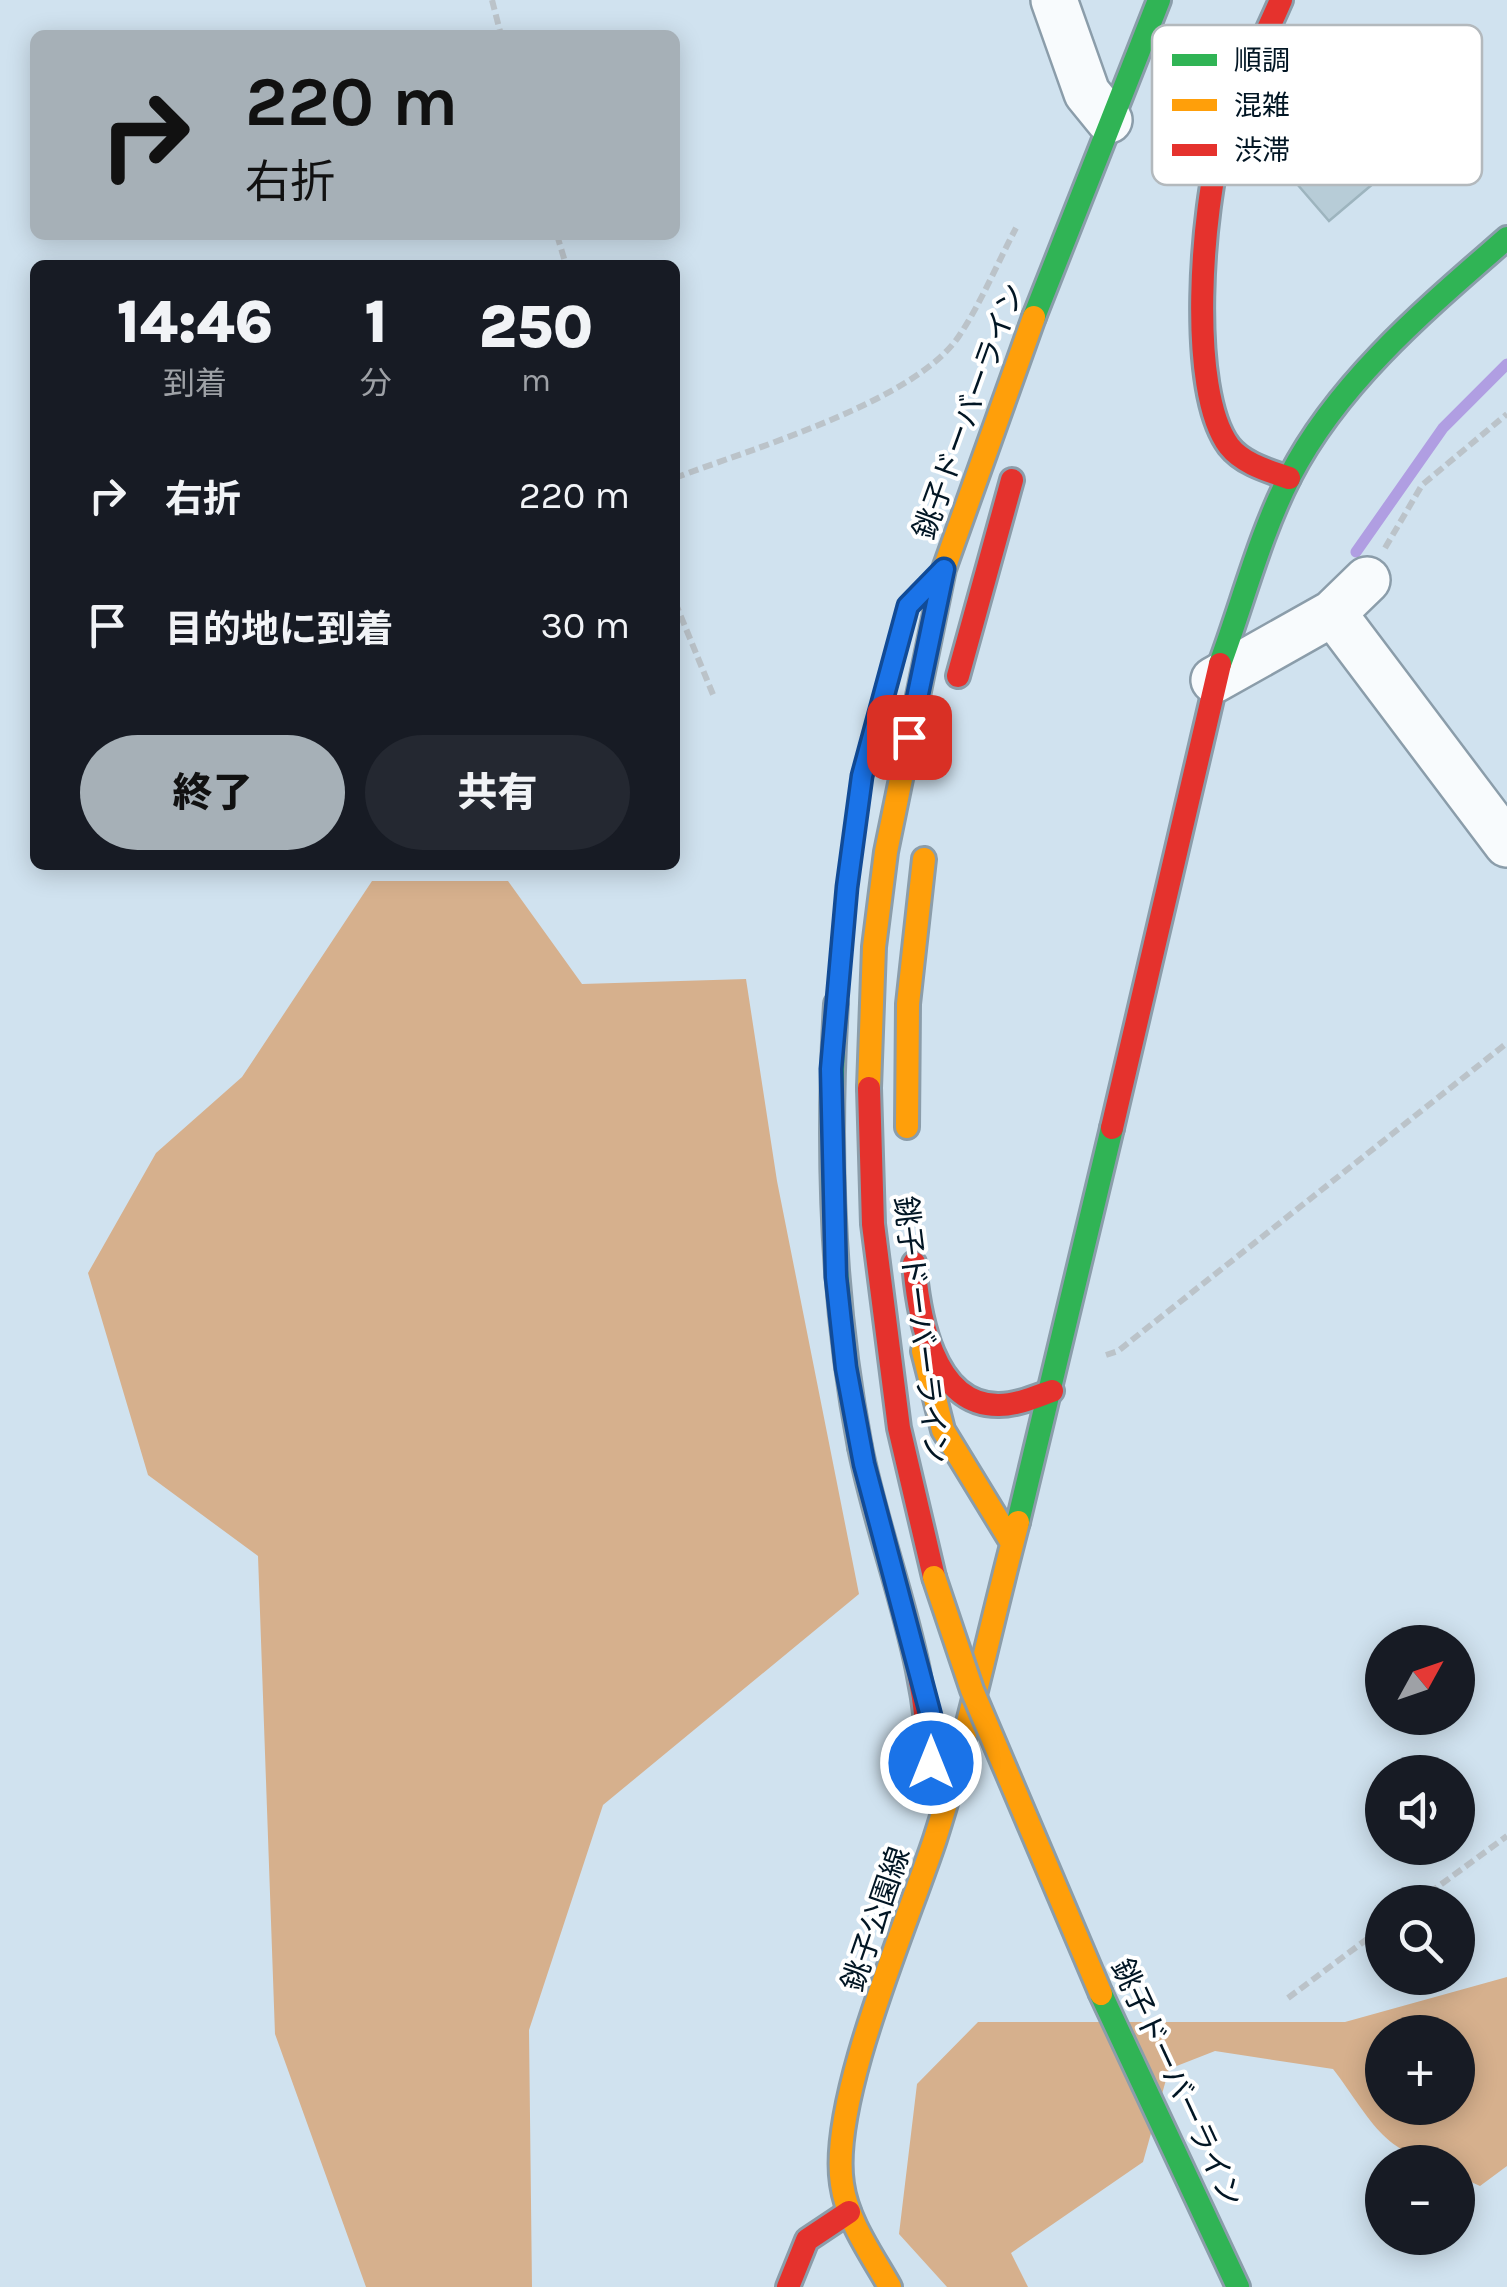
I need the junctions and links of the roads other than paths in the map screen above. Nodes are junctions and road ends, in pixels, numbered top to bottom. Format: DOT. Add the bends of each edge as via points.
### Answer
graph roads {
  1 [pos="1054,0"];
  2 [pos="1159,0"];
  3 [pos="1281,0"];
  4 [pos="1270,25"];
  5 [pos="1109,120"];
  6 [pos="1216,185"];
  7 [pos="1507,238"];
  8 [pos="1012,378"];
  9 [pos="1020,428"];
  10 [pos="1016,464"];
  11 [pos="1289,478"];
  12 [pos="944,569"];
  13 [pos="1367,580"];
  14 [pos="908,606"];
  15 [pos="1333,613"];
  16 [pos="1214,680"];
  17 [pos="952,706"];
  18 [pos="928,827"];
  19 [pos="1507,844"];
  20 [pos="838,975"];
  21 [pos="908,1151"];
  22 [pos="912,1237"];
  23 [pos="920,1328"];
  24 [pos="1055,1380"];
  25 [pos="1012,1543"];
  26 [pos="936,1835"];
  27 [pos="849,2212"];
  28 [pos="788,2287"];
  29 [pos="890,2287"];
  30 [pos="1238,2287"];
  1 -- 5 [label="street" via="1087,93"];
  2 -- 5 [label="main road, 銚子ドーバーライン"];
  3 -- 4 [label="main road"];
  5 -- 8 [label="main road, 銚子ドーバーライン"];
  6 -- 11 [label="main road" via="1201,342 1218,428 1247,462"];
  7 -- 11 [label="main road, 銚子公園線" via="1376,360 1320,426"];
  8 -- 9 [label="main road"];
  8 -- 12 [label="main road, 銚子ドーバーライン"];
  10 -- 17 [label="main road"];
  11 -- 16 [label="main road, 銚子公園線"];
  12 -- 14 [label="main road"];
  12 -- 30 [label="main road, 銚子ドーバーライン, bridge" via="886,852 874,946 868,1049 885,1334 916,1513 972,1690 1101,1994"];
  13 -- 15 [label="street"];
  15 -- 16 [label="street"];
  15 -- 19 [label="street"];
  16 -- 24 [label="main road, 銚子公園線"];
  18 -- 21 [label="main road" via="908,1004"];
  20 -- 26 [label="main road" via="830,1122 838,1295 864,1464 931,1716 927,1800"];
  22 -- 23 [label="main road"];
  23 -- 24 [label="main road" via="968,1396 992,1405"];
  23 -- 25 [label="main road" via="927,1395 942,1432"];
  24 -- 25 [label="main road, 銚子公園線"];
  25 -- 26 [label="main road, 銚子公園線"];
  26 -- 27 [label="main road, 銚子公園線" via="857,2069 843,2135"];
  27 -- 28 [label="main road" via="809,2234"];
  27 -- 29 [label="main road, 銚子公園線"];
}
